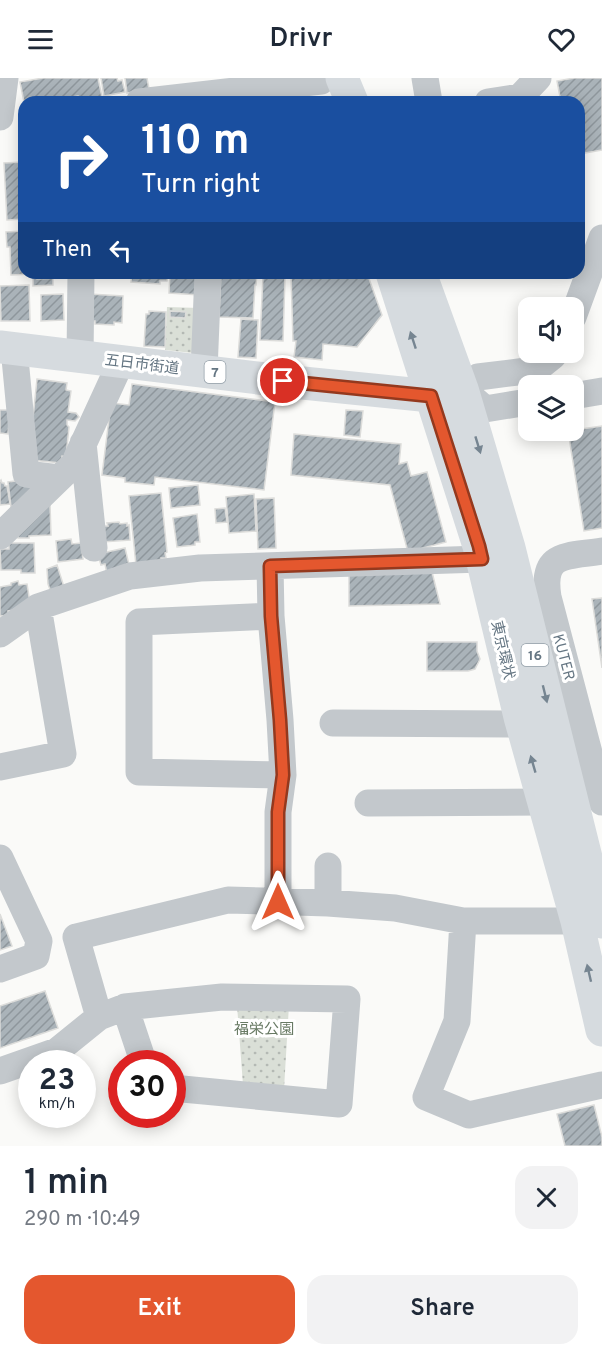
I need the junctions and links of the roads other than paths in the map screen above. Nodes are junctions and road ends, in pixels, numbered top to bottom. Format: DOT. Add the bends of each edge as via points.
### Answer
graph roads {
  1 [pos="3,78"];
  2 [pos="424,78"];
  3 [pos="538,78"];
  4 [pos="328,85"];
  5 [pos="206,96"];
  6 [pos="344,96"];
  7 [pos="428,96"];
  8 [pos="521,96"];
  9 [pos="0,117"];
  10 [pos="602,238"];
  11 [pos="81,279"];
  12 [pos="208,279"];
  13 [pos="395,279"];
  14 [pos="421,279"];
  15 [pos="580,297"];
  16 [pos="7,348"];
  17 [pos="80,357"];
  18 [pos="121,362"];
  19 [pos="544,363"];
  20 [pos="204,371"];
  21 [pos="602,391"];
  22 [pos="446,393"];
  23 [pos="584,394"];
  24 [pos="518,404"];
  25 [pos="83,443"];
  26 [pos="59,478"];
  27 [pos="0,536"];
  28 [pos="94,549"];
  29 [pos="602,551"];
  30 [pos="482,559"];
  31 [pos="270,566"];
  32 [pos="38,607"];
  33 [pos="271,616"];
  34 [pos="0,634"];
  35 [pos="333,723"];
  36 [pos="521,724"];
  37 [pos="0,767"];
  38 [pos="283,775"];
  39 [pos="544,802"];
  40 [pos="602,802"];
  41 [pos="368,804"];
  42 [pos="0,858"];
  43 [pos="328,866"];
  44 [pos="278,902"];
  45 [pos="328,903"];
  46 [pos="463,921"];
  47 [pos="590,922"];
  48 [pos="0,969"];
  49 [pos="125,1007"];
  50 [pos="99,1017"];
  51 [pos="602,1030"];
  52 [pos="139,1050"];
  53 [pos="0,1071"];
  54 [pos="602,1085"];
  55 [pos="186,1089"];
  1 -- 9 [label="street"];
  2 -- 7 [label="street"];
  3 -- 8 [label="street"];
  4 -- 5 [label="street"];
  4 -- 6 [label="main road"];
  10 -- 15 [label="street"];
  11 -- 17 [label="street"];
  12 -- 20 [label="street"];
  22 -- 13 [label="main road, 東京環状 / 16, one-way"];
  14 -- 22 [label="main road, 東京環状 / 16"];
  16 -- 17 [label="main road, 五日市街道 / 7"];
  16 -- 26 [label="street" via="26,474"];
  17 -- 18 [label="main road, 五日市街道 / 7"];
  18 -- 20 [label="main road, 五日市街道 / 7"];
  18 -- 25 [label="street"];
  19 -- 22 [label="street" via="526,371 478,377"];
  20 -- 22 [label="main road, 五日市街道 / 7"];
  21 -- 23 [label="street"];
  22 -- 24 [label="street" via="485,409"];
  22 -- 30 [label="main road, 東京環状 / 16"];
  22 -- 47 [label="main road, 東京環状 / 16, one-way" via="509,548"];
  25 -- 26 [label="street" via="74,464"];
  25 -- 28 [label="street"];
  26 -- 27 [label="street"];
  29 -- 40 [label="street, KUTER" via="553,561 546,584"];
  30 -- 31 [label="street"];
  30 -- 36 [label="main road, 東京環状 / 16"];
  31 -- 32 [label="street" via="130,576"];
  31 -- 33 [label="street"];
  32 -- 34 [label="street"];
  32 -- 37 [label="street" via="63,754"];
  33 -- 38 [label="street"];
  33 -- 38 [label="street" via="139,622 139,772"];
  35 -- 36 [label="street"];
  39 -- 36 [label="main road, 東京環状 / 16, one-way"];
  38 -- 44 [label="street" via="278,812"];
  39 -- 41 [label="street"];
  39 -- 47 [label="main road, 東京環状 / 16"];
  42 -- 48 [label="street" via="39,941 36,956"];
  43 -- 45 [label="street"];
  44 -- 45 [label="street"];
  44 -- 50 [label="street" via="228,900 76,937"];
  45 -- 46 [label="street" via="395,908"];
  46 -- 47 [label="street"];
  46 -- 54 [label="street" via="457,1021 426,1097 469,1115"];
  51 -- 47 [label="main road, 東京環状 / 16, one-way"];
  49 -- 50 [label="street"];
  49 -- 52 [label="street"];
  49 -- 55 [label="street" via="222,997 347,999 339,1104"];
  50 -- 53 [label="street" via="57,1051"];
}
